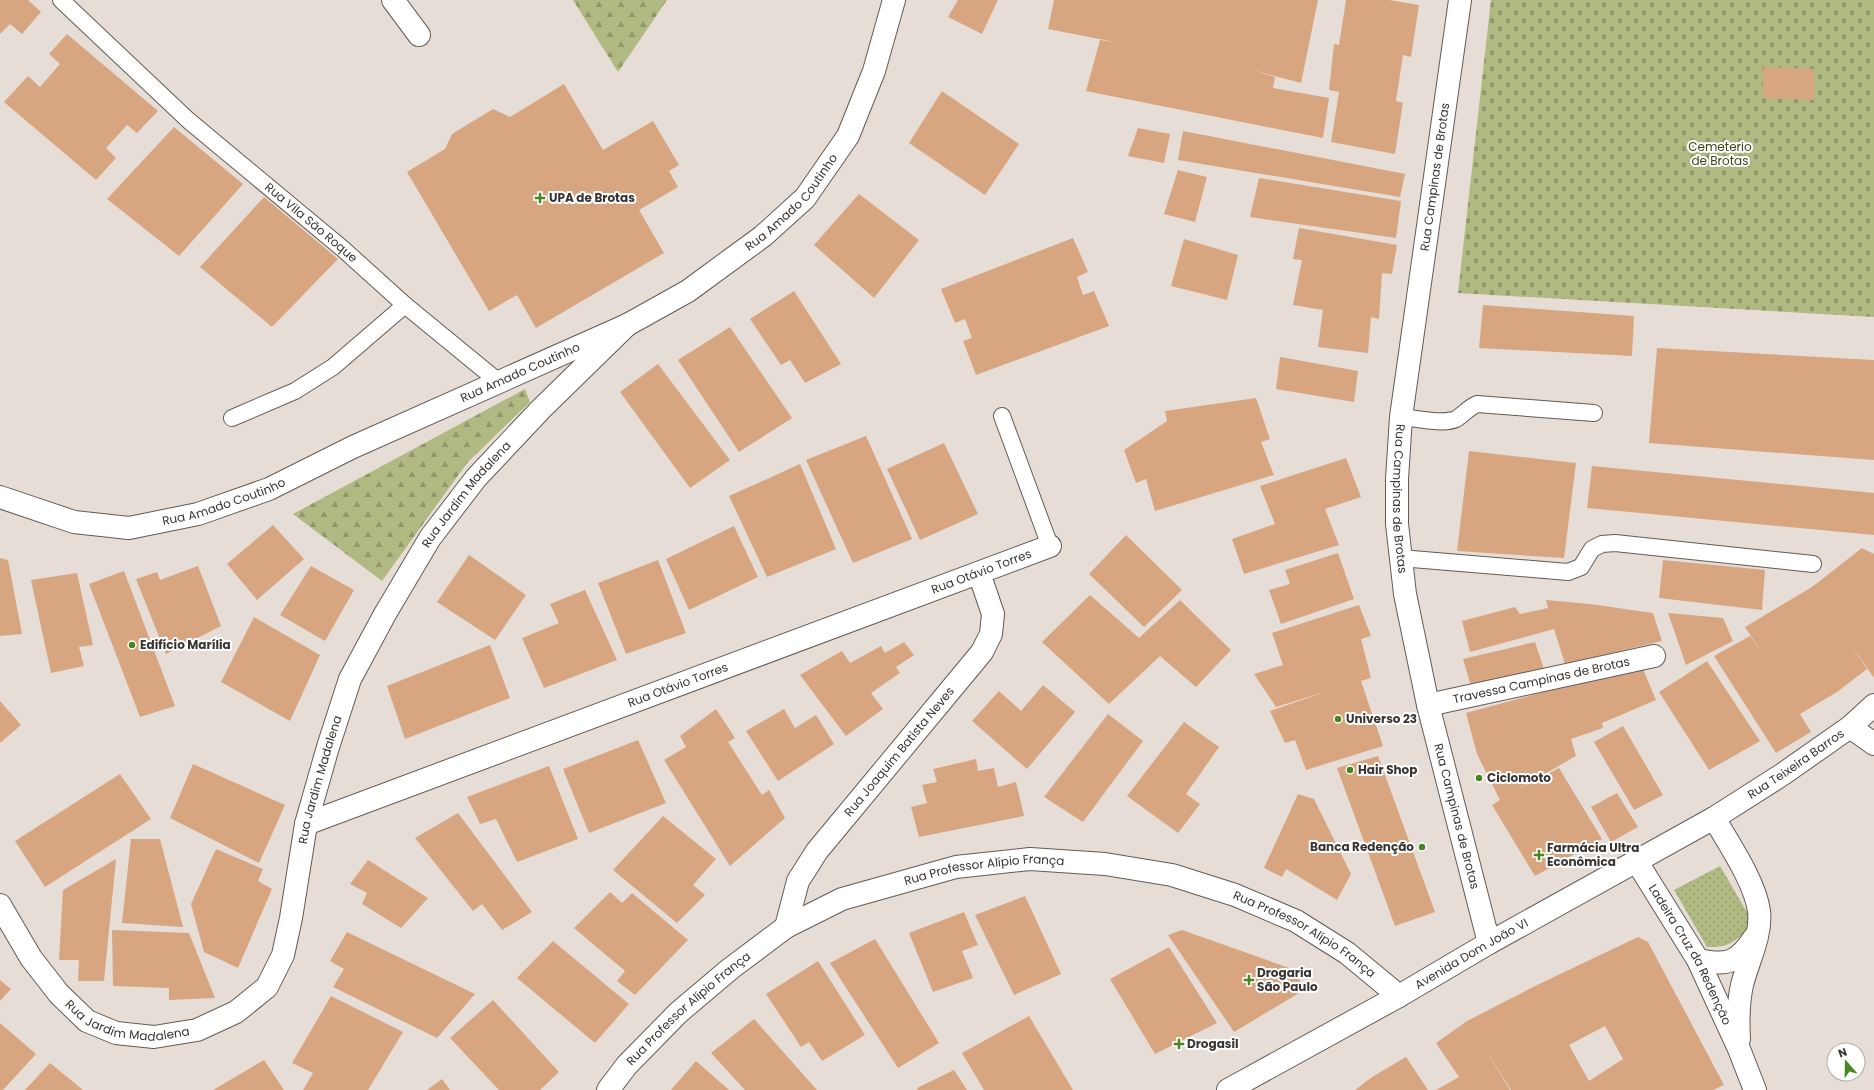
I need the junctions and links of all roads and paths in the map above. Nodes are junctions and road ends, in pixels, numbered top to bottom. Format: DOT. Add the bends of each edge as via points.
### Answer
graph roads {
  1 [pos="61,0"];
  2 [pos="392,0"];
  3 [pos="894,0"];
  4 [pos="1460,0"];
  5 [pos="419,35"];
  6 [pos="406,305"];
  7 [pos="627,325"];
  8 [pos="500,383"];
  9 [pos="1594,414"];
  10 [pos="1002,416"];
  11 [pos="1402,417"];
  12 [pos="232,418"];
  13 [pos="0,497"];
  14 [pos="1050,546"];
  15 [pos="1400,558"];
  16 [pos="1813,564"];
  17 [pos="979,573"];
  18 [pos="1654,656"];
  19 [pos="1428,705"];
  20 [pos="1874,705"];
  21 [pos="1850,726"];
  22 [pos="1874,744"];
  23 [pos="1714,818"];
  24 [pos="306,824"];
  25 [pos="1637,862"];
  26 [pos="0,905"];
  27 [pos="786,927"];
  28 [pos="1757,934"];
  29 [pos="1489,943"];
  30 [pos="1698,960"];
  31 [pos="1399,996"];
  32 [pos="1739,1049"];
  33 [pos="608,1090"];
  34 [pos="1228,1090"];
  35 [pos="1756,1090"];
  1 -- 6 [label="lane, Rua Vila São Roque" via="188,120"];
  2 -- 5 [label="street"];
  3 -- 7 [label="street, Rua Amado Coutinho" via="874,71 848,136 805,198 763,236 688,291"];
  4 -- 11 [label="street, Rua Campinas de Brotas"];
  6 -- 8 [label="lane, Rua Vila São Roque"];
  6 -- 12 [label="lane" via="333,367 295,391"];
  7 -- 8 [label="street, Rua Amado Coutinho"];
  7 -- 24 [label="street, Rua Jardim Madalena" via="541,409 476,478 430,538 384,614 350,680"];
  8 -- 13 [label="street, Rua Amado Coutinho" via="354,447 269,490 198,514 129,528 74,522"];
  9 -- 11 [label="lane" via="1477,404 1457,419 1447,422"];
  10 -- 14 [label="lane"];
  11 -- 15 [label="street, Rua Campinas de Brotas" via="1397,479"];
  14 -- 17 [label="street, Rua Otávio Torres"];
  15 -- 16 [label="lane" via="1568,572 1581,567 1592,549 1602,544 1615,543"];
  15 -- 19 [label="street, Rua Campinas de Brotas"];
  17 -- 24 [label="street, Rua Otávio Torres"];
  17 -- 27 [label="street, Rua Joaquim Batista Neves" via="993,614 992,634 982,652 817,850 798,881"];
  18 -- 19 [label="street, Travessa Campinas de Brotas"];
  19 -- 29 [label="street, Rua Campinas de Brotas"];
  20 -- 21 [label="street, Rua Teixeira Barros"];
  21 -- 22 [label="street"];
  21 -- 23 [label="street, Rua Teixeira Barros" via="1783,774"];
  23 -- 25 [label="street, Avenida Dom João VI"];
  23 -- 28 [label="street, Ladeira Cruz da Redenção" via="1752,887 1759,911"];
  24 -- 26 [label="street, Rua Jardim Madalena" via="283,955 266,987 236,1012 197,1030 154,1037 116,1033 87,1021 59,994 31,958"];
  25 -- 29 [label="street, Avenida Dom João VI"];
  25 -- 30 [label="street, Ladeira Cruz da Redenção"];
  27 -- 31 [label="street, Rua Professor Alípio França" via="842,899 956,867 1030,859 1104,864 1172,875 1235,895 1296,921 1347,953"];
  27 -- 33 [label="street, Rua Professor Alípio França" via="730,969 678,1013 627,1065"];
  28 -- 30 [label="street" via="1744,953 1727,962"];
  28 -- 32 [label="street, Ladeira Cruz da Redenção" via="1738,1007"];
  29 -- 31 [label="street, Avenida Dom João VI"];
  30 -- 32 [label="street, Ladeira Cruz da Redenção"];
  31 -- 34 [label="street, Avenida Dom João VI"];
  32 -- 35 [label="street, Ladeira Cruz da Redenção"];
}
